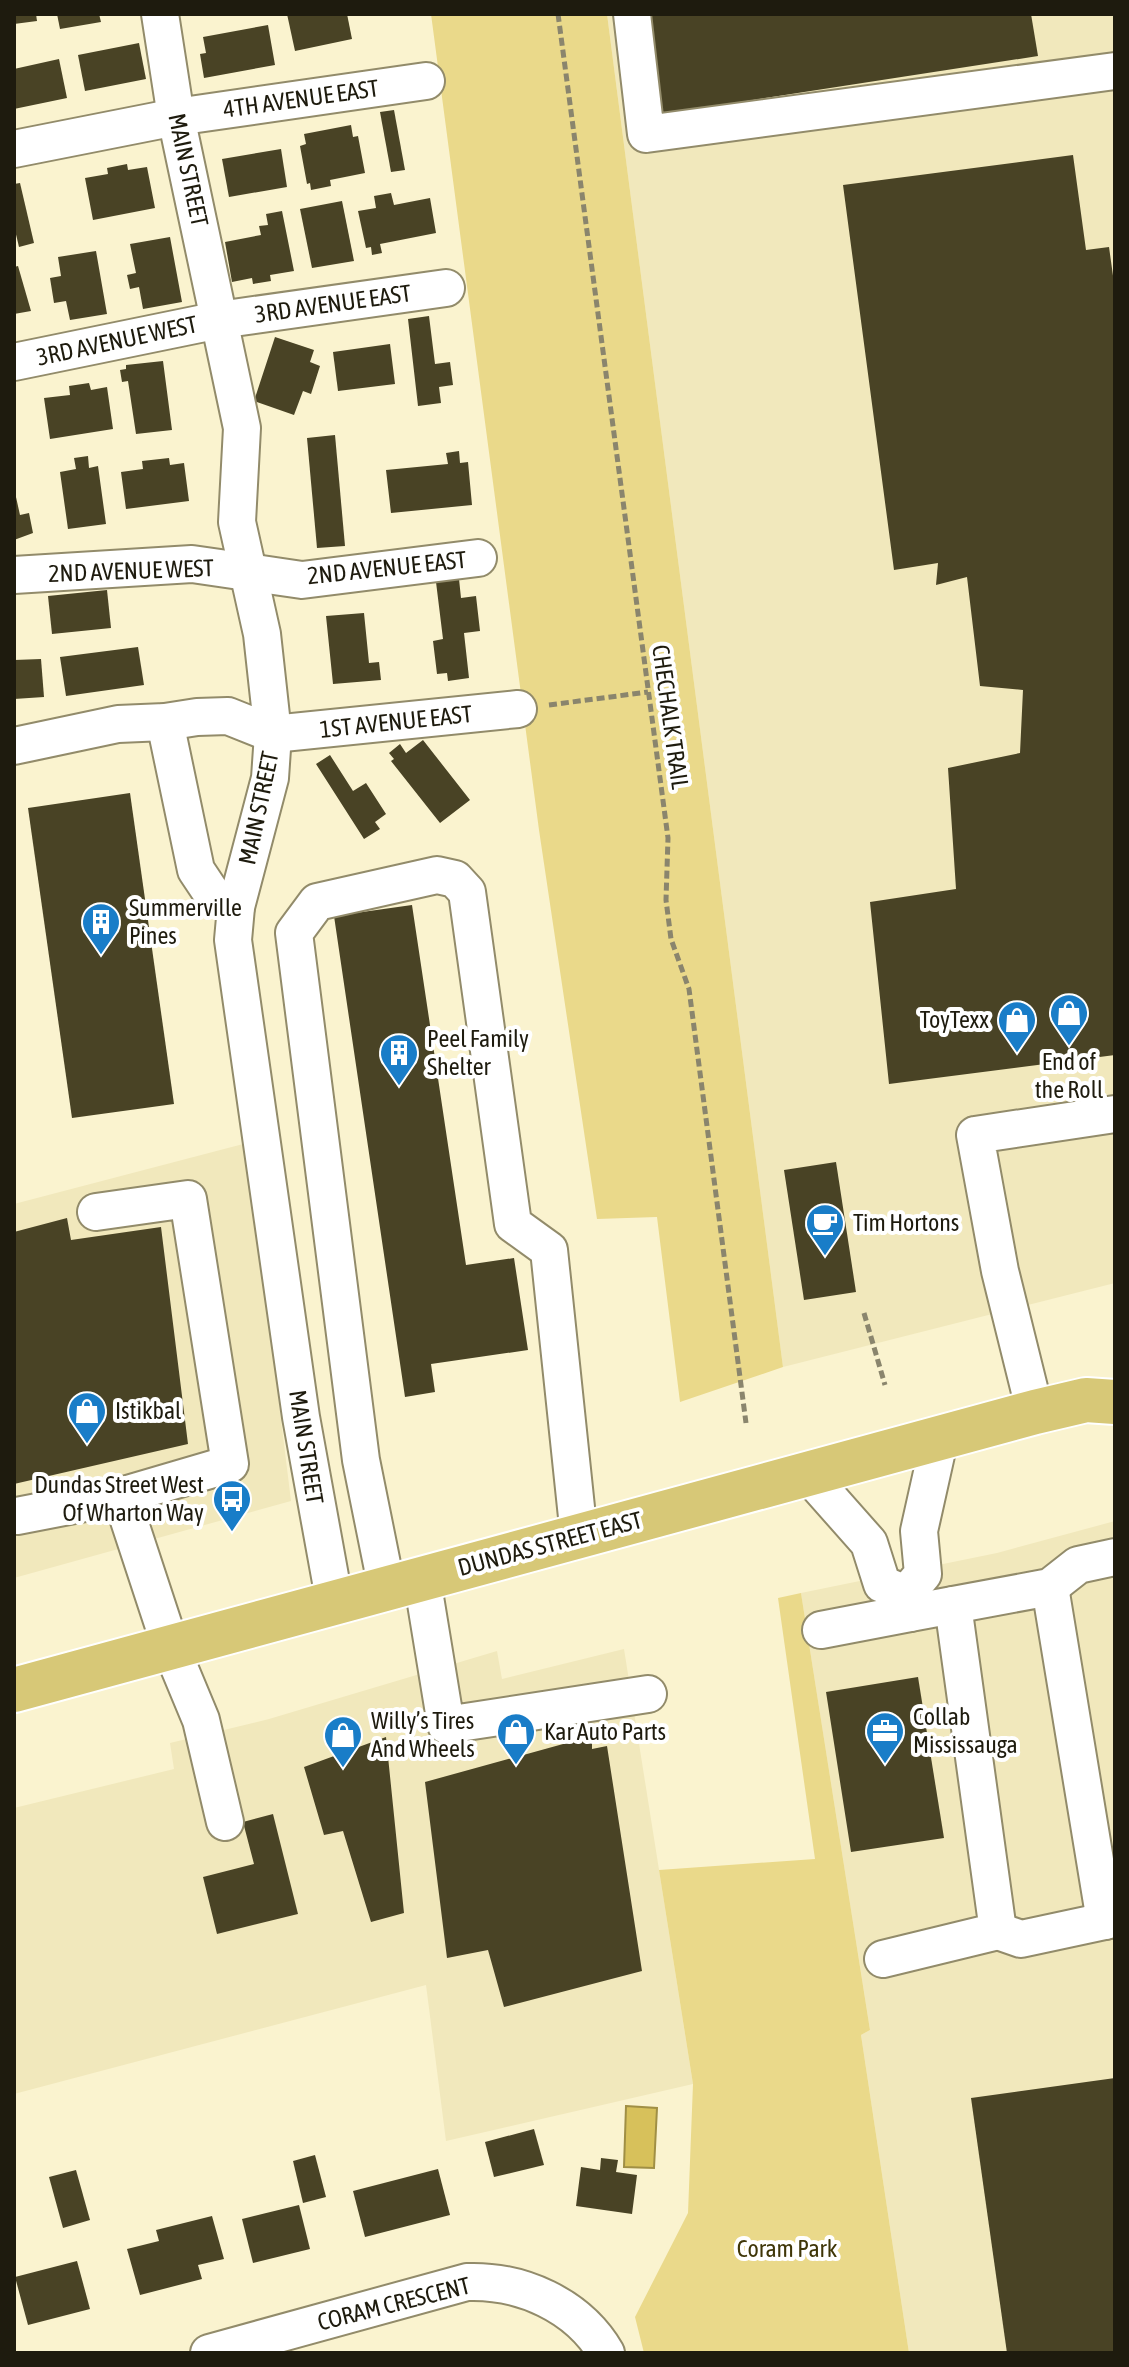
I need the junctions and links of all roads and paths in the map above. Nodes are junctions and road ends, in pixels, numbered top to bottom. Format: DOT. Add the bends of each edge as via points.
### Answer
graph roads {
  1 [pos="160,14"];
  2 [pos="558,14"];
  3 [pos="632,14"];
  4 [pos="1115,71"];
  5 [pos="426,81"];
  6 [pos="176,117"];
  7 [pos="14,149"];
  8 [pos="446,288"];
  9 [pos="219,320"];
  10 [pos="14,362"];
  11 [pos="478,558"];
  12 [pos="248,570"];
  13 [pos="14,575"];
  14 [pos="648,692"];
  15 [pos="518,709"];
  16 [pos="165,722"];
  17 [pos="273,734"];
  18 [pos="14,746"];
  19 [pos="236,907"];
  20 [pos="1115,1114"];
  21 [pos="96,1212"];
  22 [pos="864,1313"];
  23 [pos="885,1385"];
  24 [pos="1105,1393"];
  25 [pos="1035,1412"];
  26 [pos="746,1423"];
  27 [pos="940,1437"];
  28 [pos="807,1473"];
  29 [pos="121,1496"];
  30 [pos="17,1516"];
  31 [pos="579,1536"];
  32 [pos="1115,1557"];
  33 [pos="404,1584"];
  34 [pos="1050,1587"];
  35 [pos="908,1603"];
  36 [pos="335,1604"];
  37 [pos="953,1605"];
  38 [pos="821,1630"];
  39 [pos="171,1648"];
  40 [pos="14,1690"];
  41 [pos="648,1694"];
  42 [pos="225,1822"];
  43 [pos="1102,1825"];
  44 [pos="1110,1919"];
  45 [pos="998,1931"];
  46 [pos="883,1959"];
  47 [pos="209,2353"];
  48 [pos="606,2353"];
  1 -- 6 [label="street, MAIN STREET"];
  2 -- 14 [label="path, CHECHALK TRAIL"];
  3 -- 4 [label="street" via="646,134"];
  5 -- 6 [label="street, 4TH AVENUE EAST"];
  6 -- 7 [label="street, 4TH AVENUE EAST"];
  6 -- 9 [label="street, MAIN STREET"];
  8 -- 9 [label="street, 3RD AVENUE EAST"];
  9 -- 10 [label="street, 3RD AVENUE WEST"];
  9 -- 12 [label="street, MAIN STREET" via="242,428 237,522"];
  11 -- 12 [label="street, 2ND AVENUE EAST" via="302,580"];
  12 -- 13 [label="street, 2ND AVENUE WEST" via="192,564"];
  12 -- 17 [label="street, MAIN STREET" via="262,634"];
  14 -- 15 [label="path"];
  14 -- 26 [label="path, CHECHALK TRAIL" via="668,838 671,939 689,989"];
  15 -- 17 [label="street, 1ST AVENUE EAST"];
  16 -- 17 [label="street" via="228,716"];
  16 -- 18 [label="street" via="118,724"];
  16 -- 19 [label="street" via="196,870 212,894"];
  17 -- 19 [label="street, MAIN STREET" via="270,778"];
  19 -- 36 [label="street, MAIN STREET" via="233,940 296,1386"];
  20 -- 25 [label="street" via="975,1135 1000,1271"];
  21 -- 29 [label="street" via="188,1199 230,1464"];
  22 -- 23 [label="path"];
  24 -- 25 [label="main road, DUNDAS STREET EAST"];
  25 -- 27 [label="main road, DUNDAS STREET EAST"];
  27 -- 28 [label="main road, DUNDAS STREET EAST"];
  27 -- 35 [label="street" via="919,1531 923,1574"];
  28 -- 31 [label="main road, DUNDAS STREET EAST"];
  28 -- 35 [label="street" via="869,1543 882,1584"];
  29 -- 30 [label="street"];
  29 -- 39 [label="street"];
  31 -- 33 [label="main road, DUNDAS STREET EAST"];
  31 -- 33 [label="street" via="549,1250 513,1224 467,892 455,879 437,875 317,902 294,933 361,1460"];
  32 -- 34 [label="street" via="1078,1565"];
  33 -- 36 [label="main road, DUNDAS STREET EAST"];
  33 -- 41 [label="street" via="446,1725"];
  34 -- 37 [label="street"];
  34 -- 43 [label="street"];
  35 -- 37 [label="street"];
  35 -- 38 [label="street"];
  36 -- 39 [label="main road, DUNDAS STREET EAST"];
  37 -- 45 [label="street"];
  39 -- 40 [label="main road, DUNDAS STREET EAST"];
  39 -- 42 [label="street" via="201,1720"];
  43 -- 44 [label="street"];
  44 -- 45 [label="street" via="1021,1939"];
  45 -- 46 [label="street"];
  47 -- 48 [label="street, CORAM CRESCENT" via="467,2282 494,2281 556,2304 596,2336"];
}
